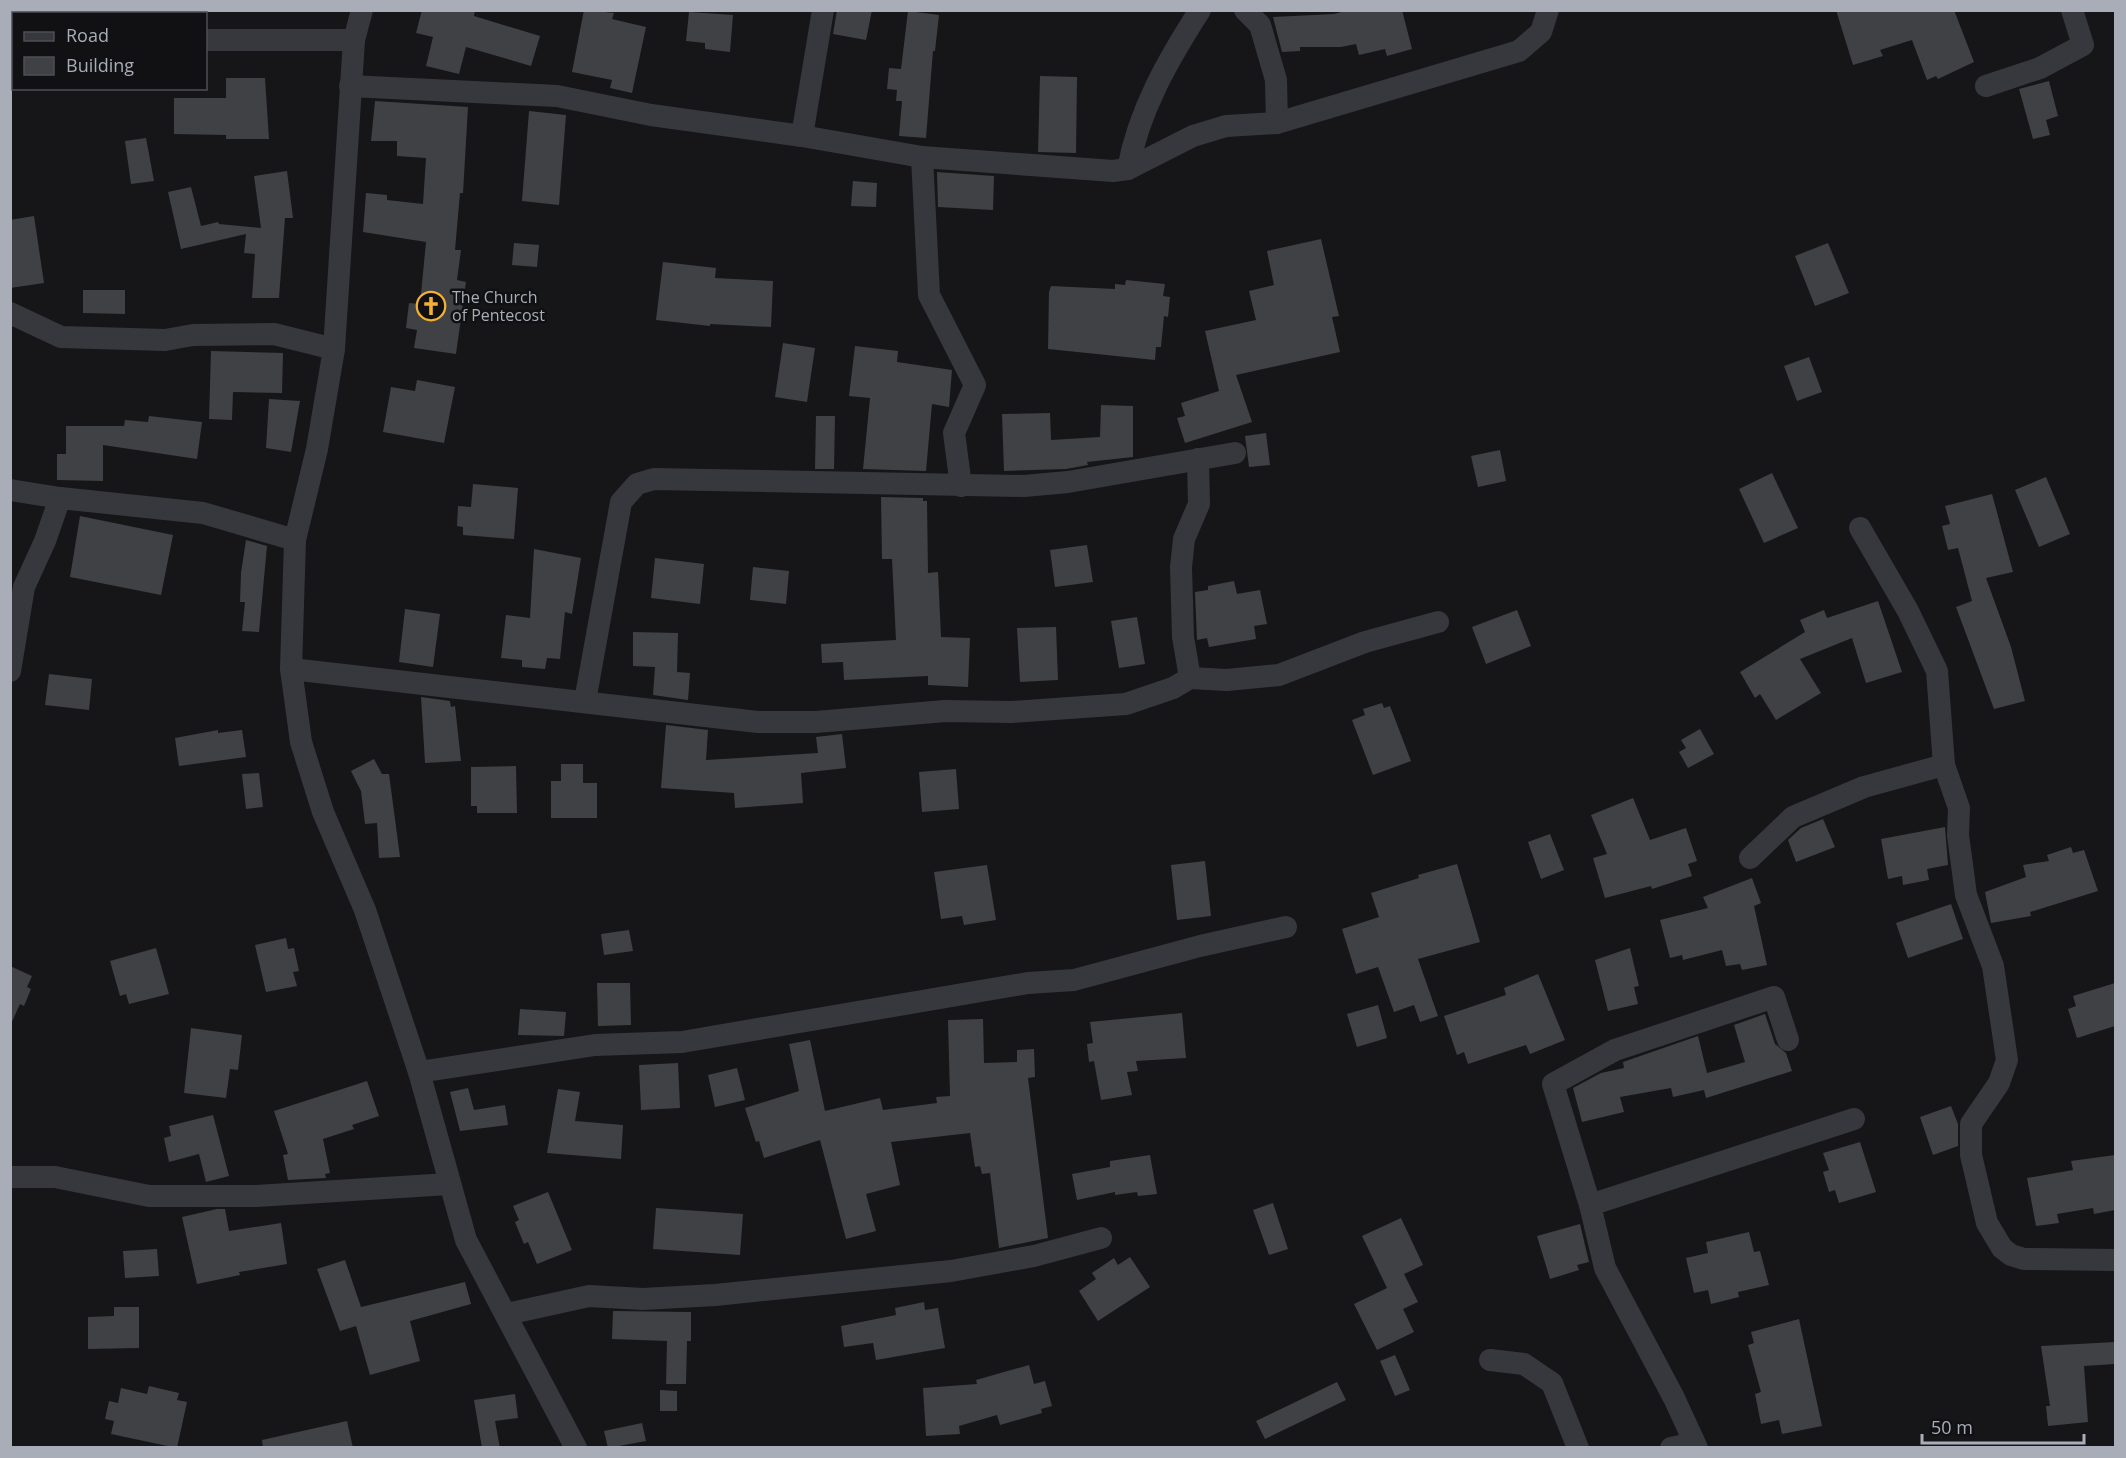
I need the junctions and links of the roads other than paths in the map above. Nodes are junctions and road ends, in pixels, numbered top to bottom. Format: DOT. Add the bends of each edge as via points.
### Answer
graph roads {
  1 [pos="362,10"];
  2 [pos="823,10"];
  3 [pos="1200,10"];
  4 [pos="1245,10"];
  5 [pos="1548,10"];
  6 [pos="2072,10"];
  7 [pos="207,40"];
  8 [pos="354,40"];
  9 [pos="351,86"];
  10 [pos="1986,86"];
  11 [pos="1277,123"];
  12 [pos="802,136"];
  13 [pos="922,157"];
  14 [pos="1128,169"];
  15 [pos="10,313"];
  16 [pos="334,349"];
  17 [pos="1235,453"];
  18 [pos="1198,459"];
  19 [pos="961,486"];
  20 [pos="10,490"];
  21 [pos="60,498"];
  22 [pos="1860,528"];
  23 [pos="295,540"];
  24 [pos="1438,622"];
  25 [pos="291,669"];
  26 [pos="10,671"];
  27 [pos="1190,678"];
  28 [pos="585,701"];
  29 [pos="1944,765"];
  30 [pos="1750,858"];
  31 [pos="1286,927"];
  32 [pos="1788,1040"];
  33 [pos="419,1072"];
  34 [pos="1854,1119"];
  35 [pos="10,1177"];
  36 [pos="449,1184"];
  37 [pos="1590,1205"];
  38 [pos="1101,1238"];
  39 [pos="2115,1260"];
  40 [pos="507,1314"];
  41 [pos="1490,1360"];
  42 [pos="1695,1445"];
  43 [pos="576,1448"];
  44 [pos="1578,1448"];
  45 [pos="1671,1448"];
  1 -- 8 [label="street"];
  2 -- 12 [label="street"];
  3 -- 14 [label="street" via="1158,78 1134,138"];
  4 -- 11 [label="street" via="1260,25 1276,80"];
  5 -- 11 [label="street" via="1541,32 1519,51"];
  6 -- 10 [label="street" via="2083,45 2040,68"];
  7 -- 8 [label="street"];
  8 -- 9 [label="street"];
  9 -- 12 [label="street" via="557,96 651,115"];
  9 -- 16 [label="street"];
  11 -- 14 [label="street" via="1226,126"];
  12 -- 13 [label="street"];
  13 -- 14 [label="street" via="1091,171"];
  13 -- 19 [label="street" via="929,295 975,385 954,433"];
  15 -- 16 [label="street" via="61,337 165,340 193,335 274,334"];
  16 -- 23 [label="street" via="317,449"];
  17 -- 18 [label="street"];
  18 -- 19 [label="street" via="1068,482"];
  18 -- 27 [label="street" via="1199,504 1184,539 1181,567 1182,629"];
  19 -- 28 [label="street" via="654,479 637,484 621,502"];
  20 -- 21 [label="street"];
  21 -- 23 [label="street" via="203,513"];
  21 -- 26 [label="street" via="24,587"];
  22 -- 29 [label="street" via="1937,671"];
  23 -- 25 [label="street"];
  24 -- 27 [label="street" via="1365,642 1279,675 1227,680"];
  25 -- 28 [label="street"];
  25 -- 33 [label="street" via="301,742 324,812 365,910"];
  27 -- 28 [label="street" via="1126,704 1012,712 945,711 816,722 758,722"];
  29 -- 30 [label="street" via="1864,787 1793,817"];
  29 -- 39 [label="street" via="1959,808 1958,835 1966,895 1993,966 2007,1060 1999,1083 1971,1124 1971,1155 1987,1223 2011,1256"];
  31 -- 33 [label="street" via="1074,980 1029,983 682,1042 595,1045"];
  32 -- 37 [label="street" via="1774,997 1615,1050 1553,1084"];
  33 -- 36 [label="street"];
  34 -- 37 [label="street"];
  35 -- 36 [label="street" via="55,1177 149,1196 256,1196"];
  36 -- 40 [label="street" via="466,1240"];
  37 -- 42 [label="street" via="1605,1268"];
  38 -- 40 [label="street" via="1034,1256 951,1271 715,1295 643,1299 589,1296"];
  40 -- 43 [label="street"];
  41 -- 44 [label="street" via="1524,1364 1552,1383"];
  42 -- 45 [label="street"];
}
